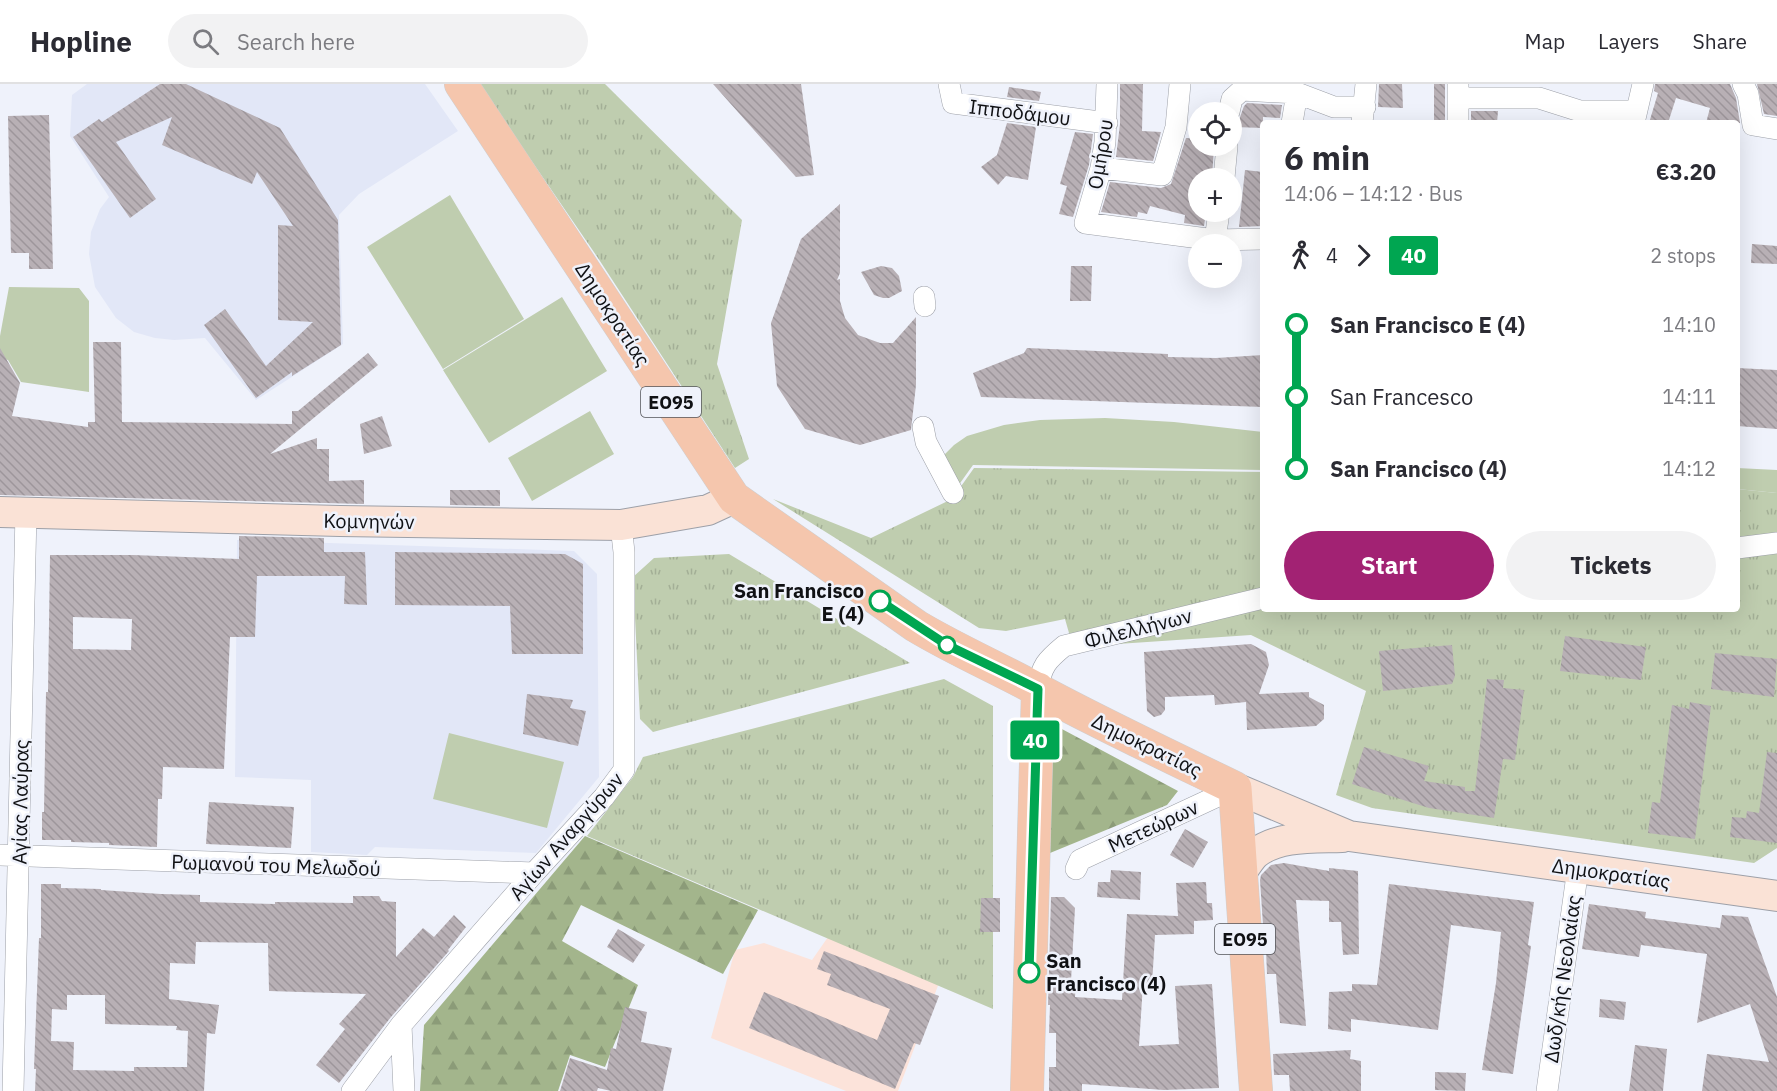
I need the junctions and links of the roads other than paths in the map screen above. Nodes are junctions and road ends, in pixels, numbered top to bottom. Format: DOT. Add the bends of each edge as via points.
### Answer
graph roads {
  1 [pos="461,84"];
  2 [pos="949,84"];
  3 [pos="1107,84"];
  4 [pos="1180,84"];
  5 [pos="1366,84"];
  6 [pos="1643,84"];
  7 [pos="1743,84"];
  8 [pos="1459,91"];
  9 [pos="1297,93"];
  10 [pos="1231,102"];
  11 [pos="1364,115"];
  12 [pos="1635,117"];
  13 [pos="1292,120"];
  14 [pos="1458,120"];
  15 [pos="1107,123"];
  16 [pos="1777,129"];
  17 [pos="1101,168"];
  18 [pos="1188,236"];
  19 [pos="1242,239"];
  20 [pos="1260,239"];
  21 [pos="922,427"];
  22 [pos="953,493"];
  23 [pos="734,498"];
  24 [pos="13,512"];
  25 [pos="621,525"];
  26 [pos="1777,543"];
  27 [pos="1740,548"];
  28 [pos="1260,599"];
  29 [pos="1038,689"];
  30 [pos="1235,788"];
  31 [pos="1349,837"];
  32 [pos="9,856"];
  33 [pos="1578,868"];
  34 [pos="1076,869"];
  35 [pos="534,873"];
  36 [pos="1241,873"];
  37 [pos="1777,896"];
  38 [pos="401,1031"];
  39 [pos="13,1091"];
  40 [pos="352,1091"];
  41 [pos="404,1091"];
  42 [pos="1027,1091"];
  43 [pos="1256,1091"];
  44 [pos="1547,1091"];
  1 -- 23 [label="main road, Δημοκρατίας / ΕΟ95"];
  2 -- 15 [label="street, Ιπποδάμου" via="953,103"];
  3 -- 15 [label="street, Ομήρου"];
  4 -- 17 [label="street" via="1176,126 1161,176"];
  5 -- 11 [label="street"];
  6 -- 12 [label="street"];
  7 -- 16 [label="street" via="1754,126"];
  8 -- 12 [label="street" via="1539,98 1580,111"];
  8 -- 14 [label="street"];
  9 -- 10 [label="street" via="1242,90"];
  9 -- 11 [label="street"];
  9 -- 13 [label="street"];
  15 -- 17 [label="street, Ομήρου"];
  17 -- 18 [label="street, Ομήρου" via="1085,223"];
  19 -- 20 [label="street"];
  21 -- 22 [label="street"];
  23 -- 25 [label="street, Κομνηνών" via="708,510"];
  23 -- 29 [label="main road, Δημοκρατίας / ΕΟ95" via="916,626 954,649"];
  24 -- 25 [label="street, Κομνηνών"];
  24 -- 32 [label="street, Αγίας Λαύρας"];
  25 -- 35 [label="street, Αγίων Αναργύρων" via="624,770"];
  26 -- 27 [label="street"];
  28 -- 29 [label="street, Φιλελλήνων" via="1064,646 1040,672"];
  29 -- 30 [label="main road, Δημοκρατίας / ΕΟ95" via="1065,706"];
  29 -- 42 [label="main road"];
  30 -- 31 [label="street, Δημοκρατίας"];
  30 -- 34 [label="street, Μετεώρων" via="1080,860"];
  30 -- 36 [label="main road, ΕΟ95"];
  31 -- 33 [label="street, Δημοκρατίας"];
  31 -- 36 [label="street" via="1284,842 1255,854"];
  32 -- 35 [label="street, Ρωμανού του Μελωδού"];
  32 -- 39 [label="street, Αγίας Λαύρας"];
  33 -- 37 [label="street, Δημοκρατίας"];
  33 -- 44 [label="street, Δωδ/κής Νεολαίας"];
  35 -- 38 [label="street, Αγίων Αναργύρων"];
  36 -- 43 [label="main road, ΕΟ95"];
  38 -- 40 [label="street, Αγίων Αναργύρων"];
  38 -- 41 [label="street"];
}
